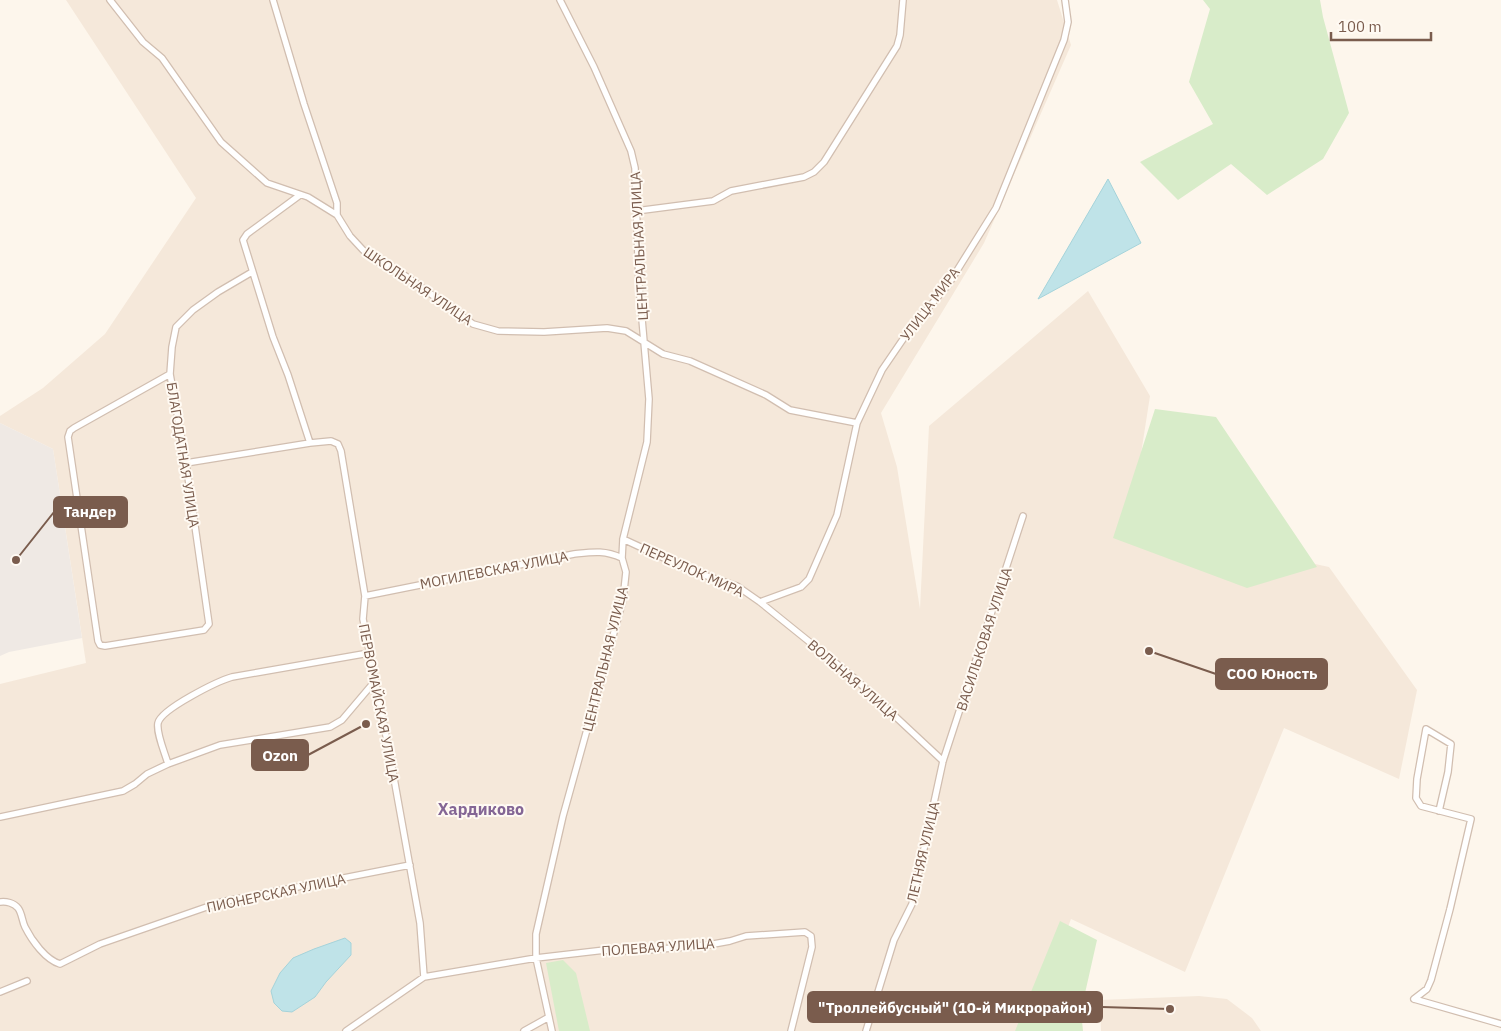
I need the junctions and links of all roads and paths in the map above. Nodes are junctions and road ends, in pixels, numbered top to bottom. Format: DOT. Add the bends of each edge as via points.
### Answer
graph roads {
  1 [pos="110,0"];
  2 [pos="273,0"];
  3 [pos="560,0"];
  4 [pos="903,0"];
  5 [pos="1065,0"];
  6 [pos="300,195"];
  7 [pos="636,211"];
  8 [pos="337,215"];
  9 [pos="252,272"];
  10 [pos="645,343"];
  11 [pos="170,374"];
  12 [pos="858,423"];
  13 [pos="310,443"];
  14 [pos="186,463"];
  15 [pos="1023,516"];
  16 [pos="623,539"];
  17 [pos="622,558"];
  18 [pos="365,596"];
  19 [pos="760,602"];
  20 [pos="370,654"];
  21 [pos="375,681"];
  22 [pos="944,761"];
  23 [pos="168,764"];
  24 [pos="1439,811"];
  25 [pos="0,817"];
  26 [pos="410,865"];
  27 [pos="2,902"];
  28 [pos="536,958"];
  29 [pos="424,977"];
  30 [pos="26,980"];
  31 [pos="0,992"];
  32 [pos="549,1017"];
  33 [pos="1501,1024"];
  34 [pos="346,1031"];
  35 [pos="524,1031"];
  36 [pos="552,1031"];
  37 [pos="791,1031"];
  38 [pos="866,1031"];
  1 -- 6 [label="street" via="143,42 162,58 221,142 268,183"];
  2 -- 8 [label="street, ШКОЛЬНАЯ УЛИЦА"];
  3 -- 7 [label="street, ЦЕНТРАЛЬНАЯ УЛИЦА" via="631,151 636,168"];
  4 -- 7 [label="street" via="897,46 824,162 814,172 804,177 731,191 713,201"];
  5 -- 12 [label="street, УЛИЦА МИРА" via="1068,22 1064,40 996,208 948,285 910,329 882,370"];
  6 -- 8 [label="street"];
  6 -- 9 [label="street" via="243,240"];
  7 -- 10 [label="street, ЦЕНТРАЛЬНАЯ УЛИЦА" via="638,285"];
  8 -- 10 [label="street, ШКОЛЬНАЯ УЛИЦА" via="350,236 375,260 404,275 473,324 498,331 607,328 626,331"];
  9 -- 11 [label="street, БЛАГОДАТНАЯ УЛИЦА" via="199,305 176,328"];
  9 -- 13 [label="street"];
  10 -- 12 [label="street, ШКОЛЬНАЯ УЛИЦА" via="663,354 690,361 766,395 790,410"];
  10 -- 16 [label="street, ЦЕНТРАЛЬНАЯ УЛИЦА" via="649,398 647,442"];
  11 -- 14 [label="street, БЛАГОДАТНАЯ УЛИЦА"];
  11 -- 14 [label="street, БЛАГОДАТНАЯ УЛИЦА" via="74,428 68,437 100,645 204,630 209,624"];
  12 -- 19 [label="street, УЛИЦА МИРА" via="837,515 807,583"];
  13 -- 14 [label="street, ПЕРВОМАЙСКАЯ УЛИЦА"];
  13 -- 18 [label="street, ПЕРВОМАЙСКАЯ УЛИЦА" via="331,442 338,444 341,451"];
  15 -- 22 [label="street, ВАСИЛЬКОВАЯ УЛИЦА"];
  16 -- 17 [label="street, ЦЕНТРАЛЬНАЯ УЛИЦА"];
  16 -- 19 [label="street, ПЕРЕУЛОК МИРА" via="692,571 737,586"];
  17 -- 18 [label="street, МОГИЛЕВСКАЯ УЛИЦА" via="598,551 574,554"];
  17 -- 28 [label="street, ЦЕНТРАЛЬНАЯ УЛИЦА" via="626,572 623,600 563,816 536,934"];
  18 -- 20 [label="street, ПЕРВОМАЙСКАЯ УЛИЦА" via="363,619"];
  19 -- 22 [label="street, ВОЛЬНАЯ УЛИЦА" via="853,677"];
  20 -- 21 [label="street, ПЕРВОМАЙСКАЯ УЛИЦА"];
  20 -- 23 [label="street" via="220,680 158,720"];
  21 -- 23 [label="street" via="342,720 330,727 245,740"];
  21 -- 26 [label="street, ПЕРВОМАЙСКАЯ УЛИЦА"];
  22 -- 38 [label="street, ЛЕТНЯЯ УЛИЦА" via="912,904 894,940"];
  23 -- 25 [label="street" via="123,791"];
  24 -- 24 [label="street" via="1421,806 1416,798 1426,729 1451,744"];
  24 -- 33 [label="street" via="1472,820 1431,980 1427,989 1414,999"];
  26 -- 27 [label="street, ПИОНЕРСКАЯ УЛИЦА" via="221,902 100,944 60,964 36,943 25,928 18,908"];
  26 -- 29 [label="street, ПЕРВОМАЙСКАЯ УЛИЦА" via="420,923"];
  28 -- 29 [label="street, ПОЛЕВАЯ УЛИЦА"];
  28 -- 32 [label="street, ЦЕНТРАЛЬНАЯ УЛИЦА"];
  28 -- 37 [label="street, ПОЛЕВАЯ УЛИЦА" via="605,950 637,951 708,945 746,936 805,932 810,934 812,947"];
  29 -- 34 [label="street"];
  30 -- 31 [label="street"];
  32 -- 35 [label="street"];
  32 -- 36 [label="street, ЦЕНТРАЛЬНАЯ УЛИЦА"];
}
